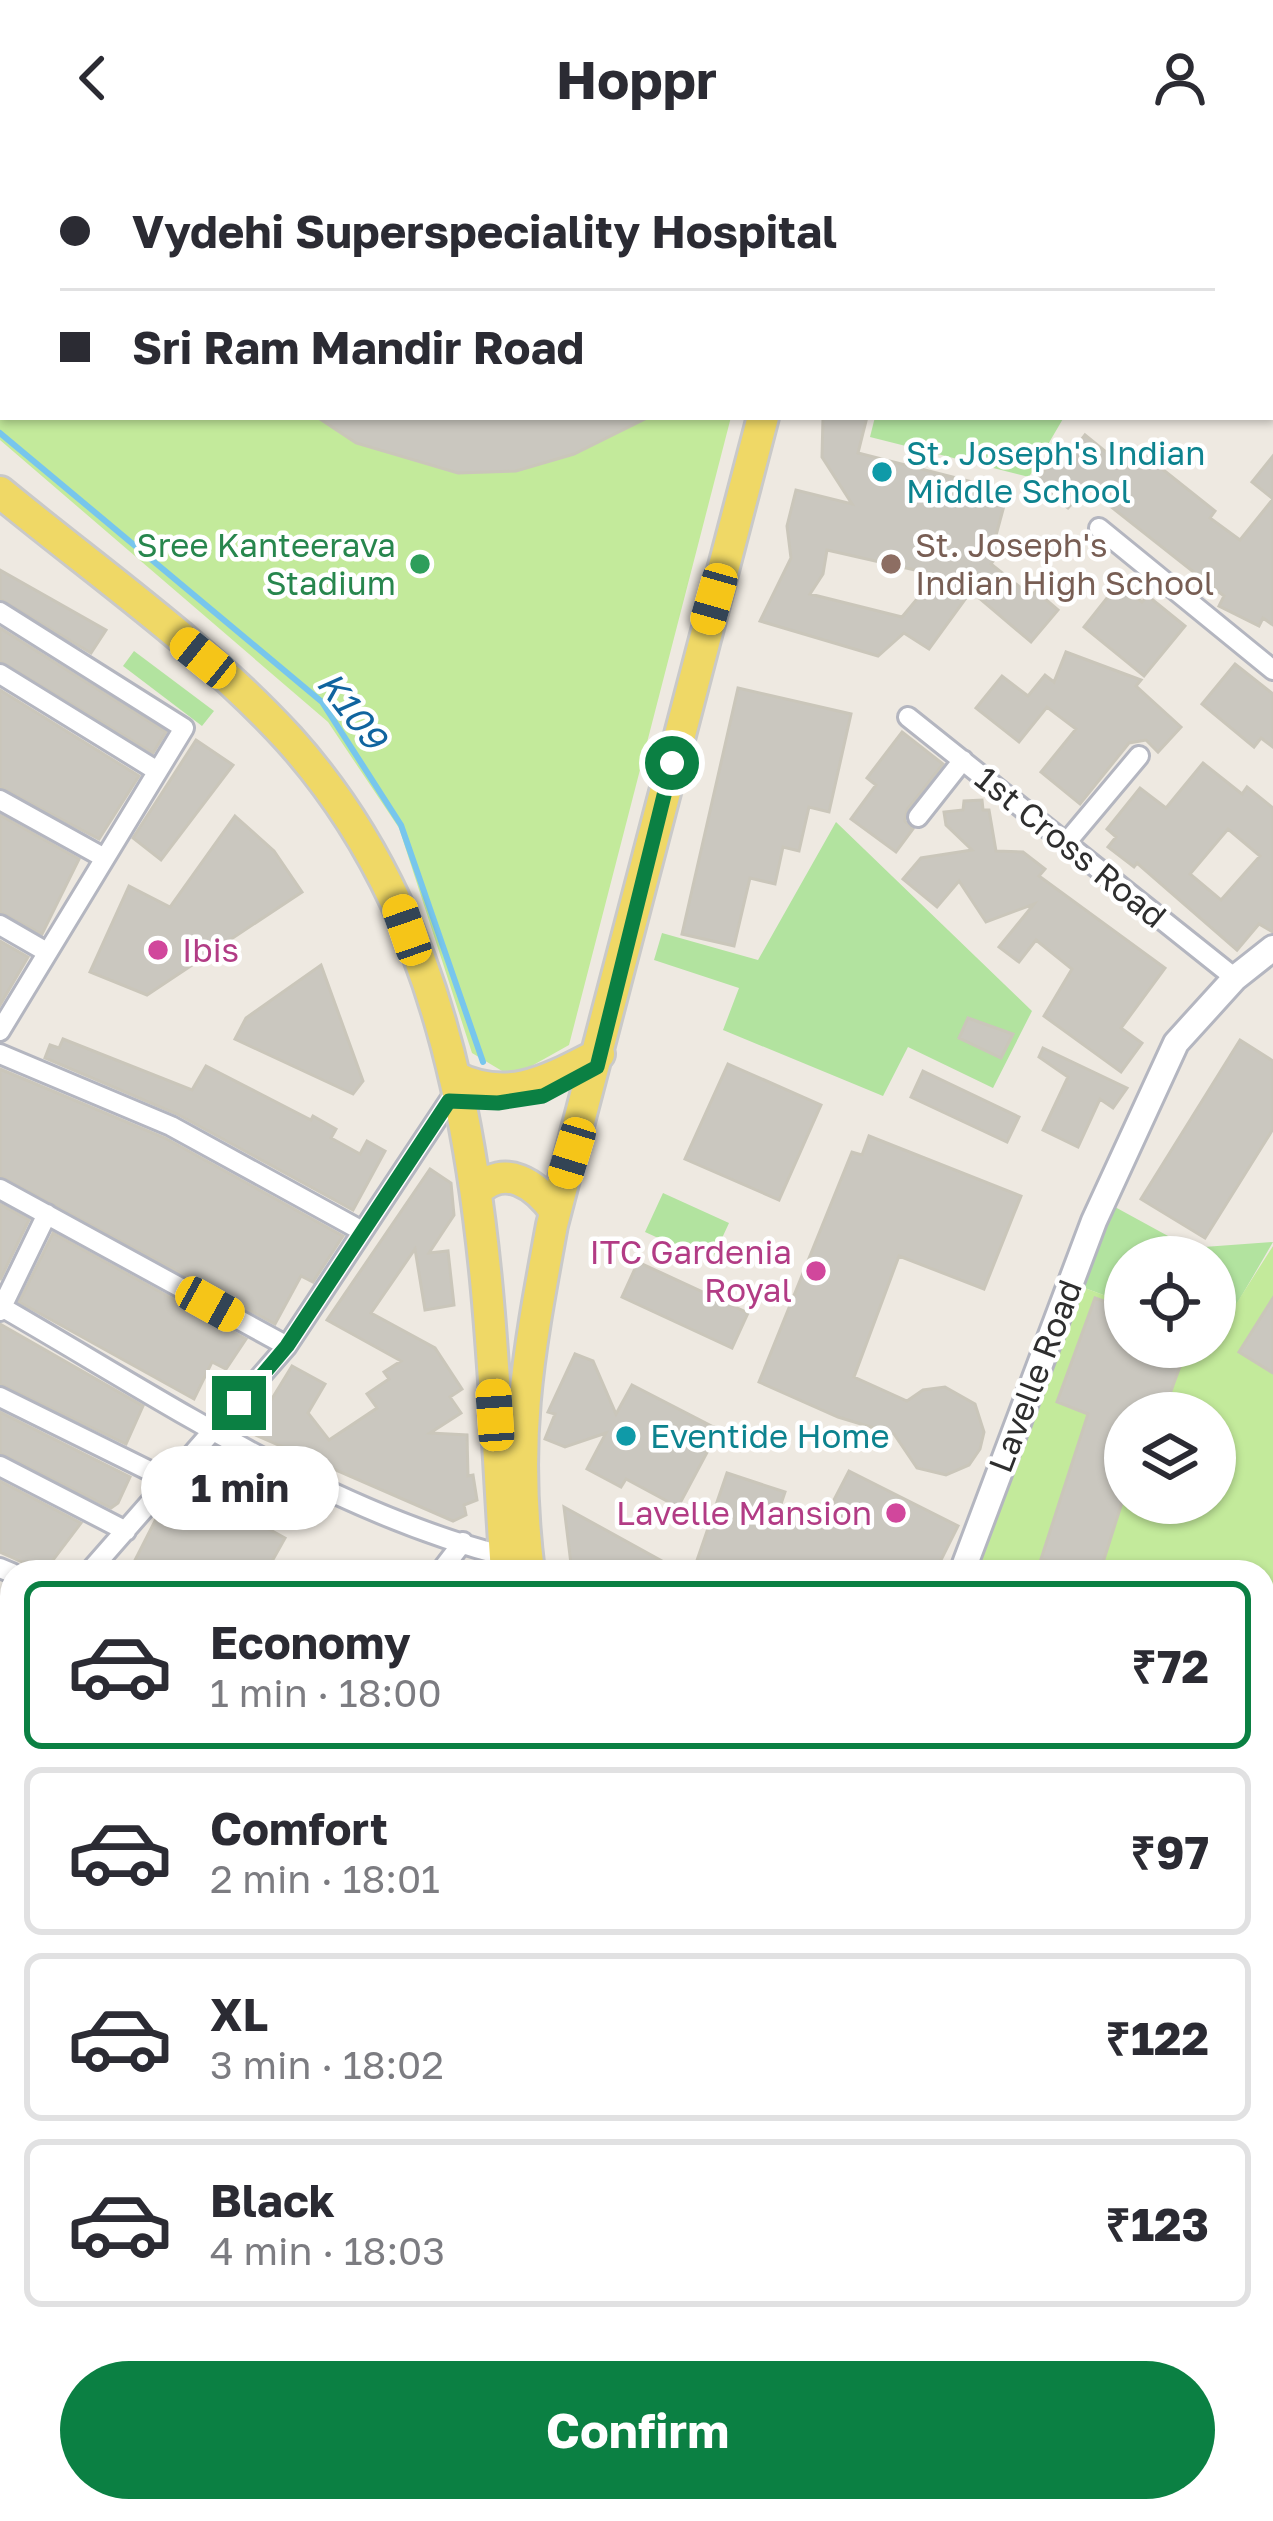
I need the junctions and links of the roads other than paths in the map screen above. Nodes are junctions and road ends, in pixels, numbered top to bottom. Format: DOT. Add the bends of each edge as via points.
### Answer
graph roads {
  1 [pos="762,420"];
  2 [pos="0,492"];
  3 [pos="1099,528"];
  4 [pos="0,612"];
  5 [pos="1273,670"];
  6 [pos="0,674"];
  7 [pos="908,717"];
  8 [pos="1139,756"];
  9 [pos="963,760"];
  10 [pos="154,769"];
  11 [pos="0,800"];
  12 [pos="918,817"];
  13 [pos="1066,843"];
  14 [pos="101,856"];
  15 [pos="0,926"];
  16 [pos="1273,948"];
  17 [pos="45,951"];
  18 [pos="1235,978"];
  19 [pos="0,1031"];
  20 [pos="0,1054"];
  21 [pos="598,1060"];
  22 [pos="458,1088"];
  23 [pos="0,1189"];
  24 [pos="477,1191"];
  25 [pos="555,1211"];
  26 [pos="47,1214"];
  27 [pos="362,1231"];
  28 [pos="1,1308"];
  29 [pos="287,1346"];
  30 [pos="0,1397"];
  31 [pos="215,1431"];
  32 [pos="0,1466"];
  33 [pos="170,1480"];
  34 [pos="126,1531"];
  35 [pos="464,1542"];
  36 [pos="100,1560"];
  37 [pos="450,1560"];
  38 [pos="499,1560"];
  39 [pos="512,1560"];
  40 [pos="513,1560"];
  41 [pos="967,1560"];
  1 -- 21 [label="main road"];
  2 -- 22 [label="main road" via="234,683 329,788 395,893"];
  3 -- 5 [label="street"];
  4 -- 10 [label="street" via="184,728"];
  6 -- 10 [label="street"];
  7 -- 9 [label="street, 1st Cross Road"];
  8 -- 13 [label="street"];
  9 -- 12 [label="street"];
  9 -- 13 [label="street, 1st Cross Road"];
  10 -- 14 [label="street"];
  11 -- 14 [label="street"];
  13 -- 18 [label="street, 1st Cross Road"];
  14 -- 17 [label="street"];
  15 -- 17 [label="street"];
  16 -- 18 [label="street, Lavelle Road"];
  17 -- 19 [label="street"];
  18 -- 41 [label="street, Lavelle Road" via="1177,1042 1103,1201"];
  20 -- 27 [label="street" via="171,1126"];
  21 -- 22 [label="main road" via="522,1090"];
  21 -- 25 [label="main road"];
  22 -- 24 [label="main road"];
  22 -- 27 [label="street"];
  23 -- 26 [label="street"];
  24 -- 25 [label="main road" via="517,1178"];
  24 -- 39 [label="main road"];
  25 -- 40 [label="main road" via="521,1406"];
  26 -- 28 [label="street"];
  26 -- 29 [label="street"];
  27 -- 29 [label="street"];
  28 -- 31 [label="street"];
  29 -- 31 [label="street"];
  30 -- 33 [label="street"];
  31 -- 33 [label="street"];
  31 -- 35 [label="street" via="373,1509"];
  32 -- 34 [label="street"];
  33 -- 34 [label="street"];
  34 -- 36 [label="street"];
  35 -- 37 [label="street"];
  35 -- 38 [label="street"];
}
